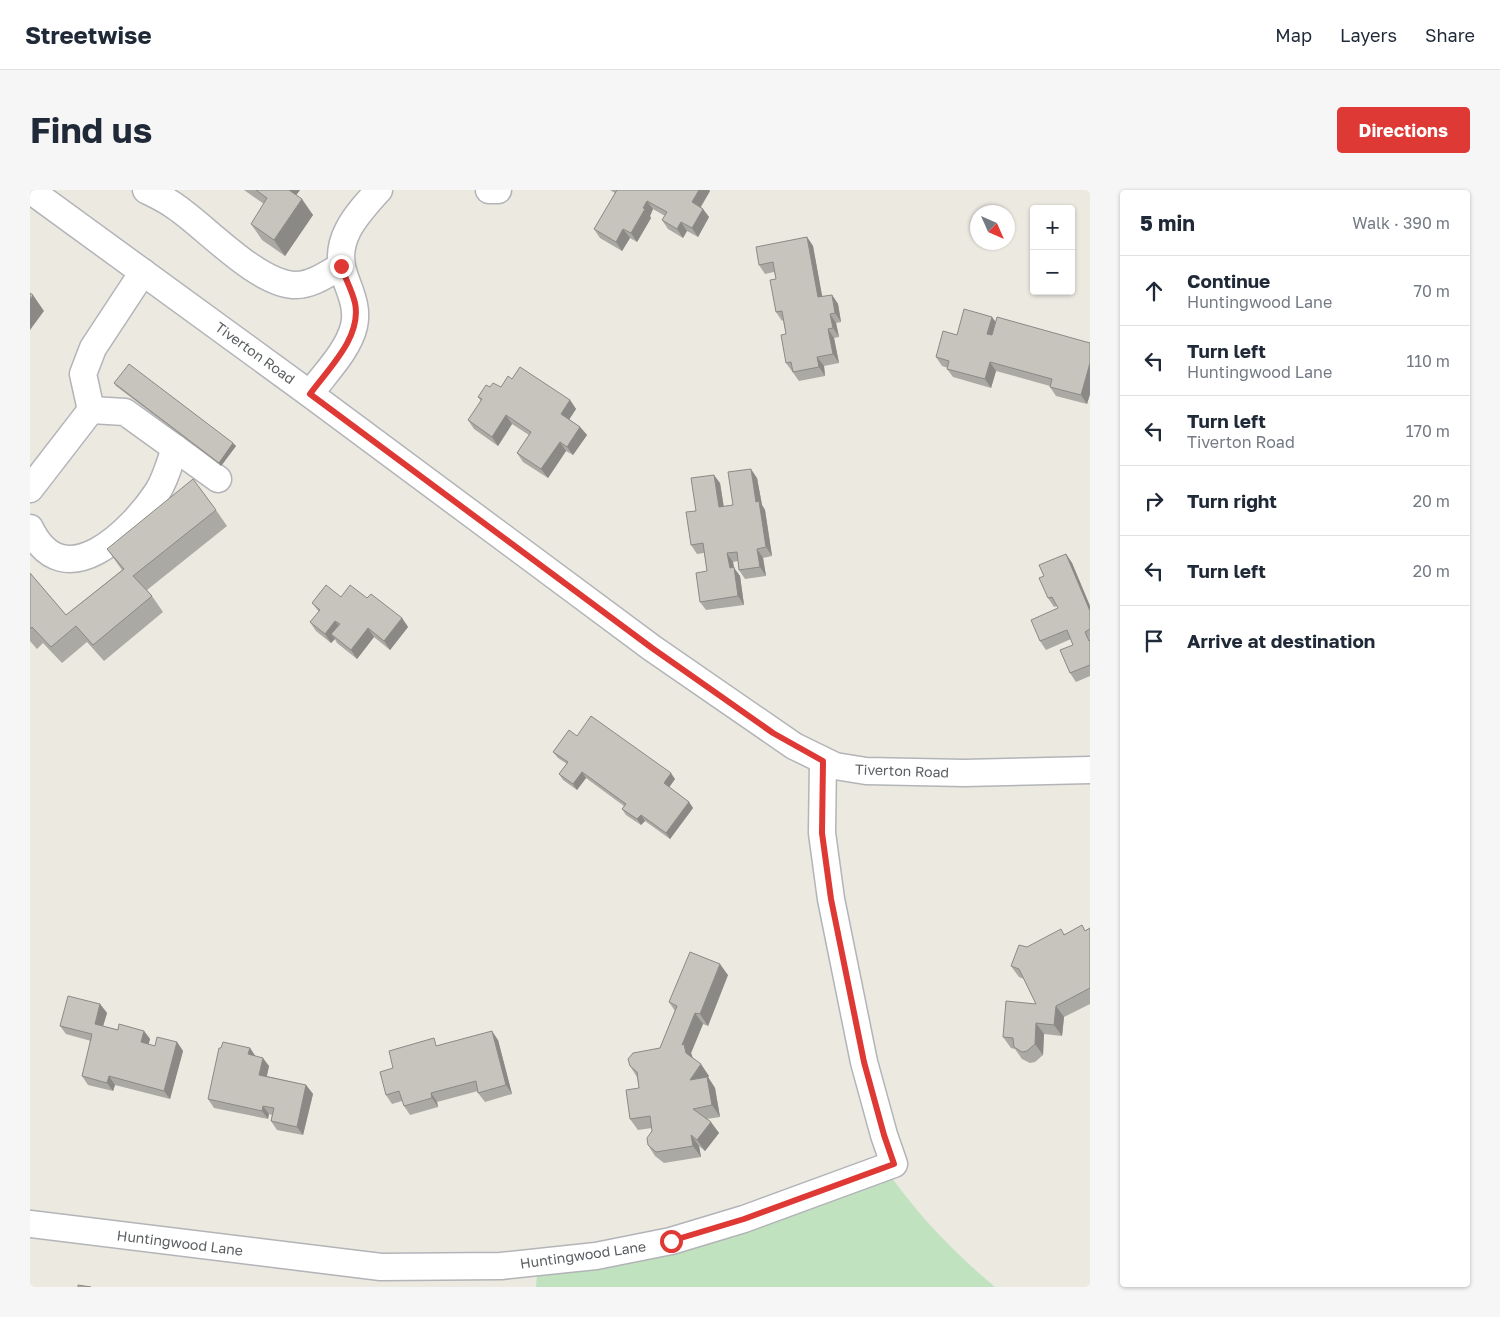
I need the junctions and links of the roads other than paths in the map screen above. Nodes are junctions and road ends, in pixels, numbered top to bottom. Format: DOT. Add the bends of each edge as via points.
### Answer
graph roads {
  1 [pos="30,190"];
  2 [pos="146,190"];
  3 [pos="379,190"];
  4 [pos="489,190"];
  5 [pos="498,190"];
  6 [pos="341,266"];
  7 [pos="143,272"];
  8 [pos="310,394"];
  9 [pos="91,410"];
  10 [pos="175,448"];
  11 [pos="218,479"];
  12 [pos="30,488"];
  13 [pos="30,528"];
  14 [pos="823,761"];
  15 [pos="1090,770"];
  16 [pos="30,1224"];
  1 -- 7 [label="street, Tiverton Road"];
  2 -- 6 [label="street" via="176,206 256,271 273,280 302,285"];
  3 -- 6 [label="street" via="346,232 339,255"];
  4 -- 5 [label="street"];
  6 -- 8 [label="street" via="354,302 354,325 342,350"];
  7 -- 8 [label="street, Tiverton Road"];
  7 -- 9 [label="street" via="92,348 83,374"];
  8 -- 14 [label="street, Tiverton Road" via="668,659 773,733"];
  9 -- 10 [label="street" via="125,412"];
  9 -- 12 [label="street"];
  10 -- 11 [label="street"];
  10 -- 13 [label="street" via="158,491 123,532 94,555 72,561 50,554 35,539"];
  14 -- 15 [label="street, Tiverton Road" via="846,769 866,771"];
  14 -- 16 [label="street, Huntingwood Lane" via="822,833 831,899 864,1062 894,1164 744,1219 671,1241 596,1256 501,1266 380,1267"];
}
